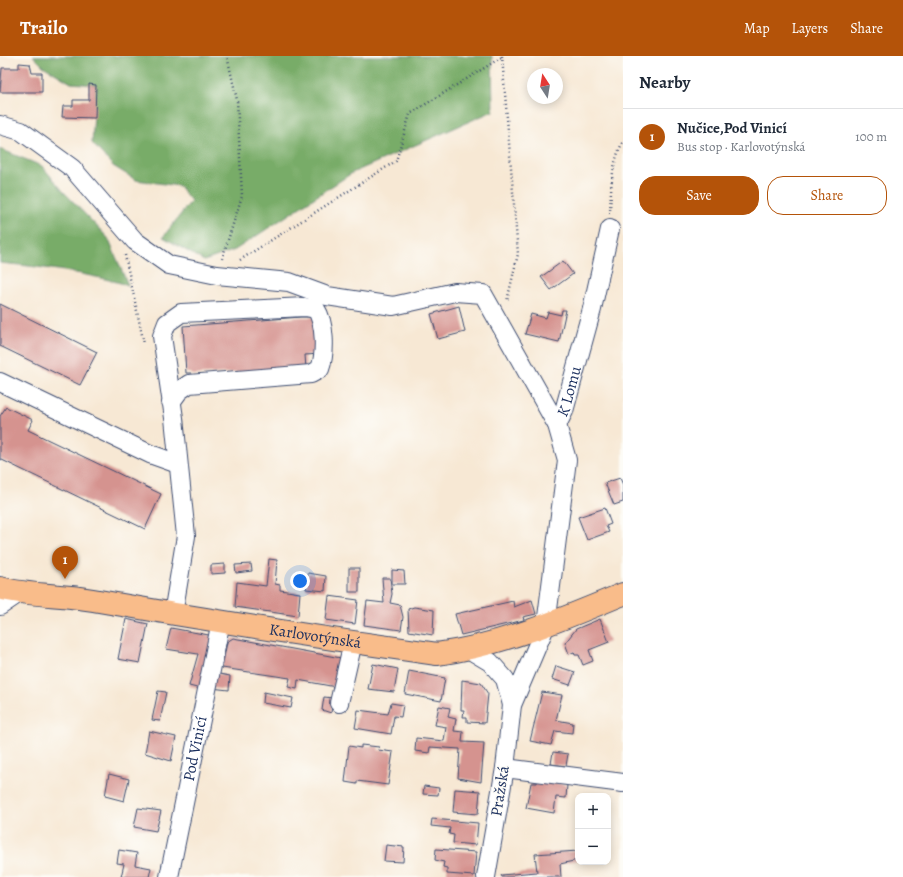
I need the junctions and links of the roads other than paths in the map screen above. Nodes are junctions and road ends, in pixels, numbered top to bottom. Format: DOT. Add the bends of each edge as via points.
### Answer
graph roads {
  1 [pos="0,125"];
  2 [pos="610,229"];
  3 [pos="0,382"];
  4 [pos="173,410"];
  5 [pos="557,425"];
  6 [pos="178,464"];
  7 [pos="10,590"];
  8 [pos="623,594"];
  9 [pos="0,606"];
  10 [pos="173,614"];
  11 [pos="221,620"];
  12 [pos="546,626"];
  13 [pos="353,642"];
  14 [pos="470,650"];
  15 [pos="339,703"];
  16 [pos="512,705"];
  17 [pos="505,768"];
  18 [pos="623,784"];
  19 [pos="169,877"];
  20 [pos="486,877"];
  1 -- 5 [label="street" via="21,131 72,168 135,241 169,265 217,275 289,282 327,296 393,306 455,292 483,294"];
  2 -- 5 [label="street, K Lomu" via="592,309 564,411"];
  3 -- 6 [label="street" via="150,454"];
  4 -- 4 [label="street" via="162,336 167,323 181,313 306,307 316,309 321,317 323,359 320,369 311,374 189,384 179,391"];
  4 -- 6 [label="street"];
  5 -- 12 [label="street, K Lomu" via="567,460"];
  6 -- 10 [label="street" via="186,536"];
  7 -- 9 [label="street"];
  7 -- 10 [label="main road, Karlovotýnská" via="76,597"];
  8 -- 12 [label="main road, Karlovotýnská"];
  10 -- 11 [label="main road, Karlovotýnská"];
  11 -- 13 [label="main road, Karlovotýnská"];
  11 -- 19 [label="street, Pod Vinicí"];
  12 -- 14 [label="main road, Karlovotýnská"];
  12 -- 16 [label="street, Pražská"];
  13 -- 14 [label="main road, Karlovotýnská" via="437,654"];
  13 -- 15 [label="street"];
  14 -- 16 [label="street, Pražská" via="490,662 505,679"];
  16 -- 17 [label="street, Pražská"];
  17 -- 18 [label="street"];
  17 -- 20 [label="street, Pražská"];
}
